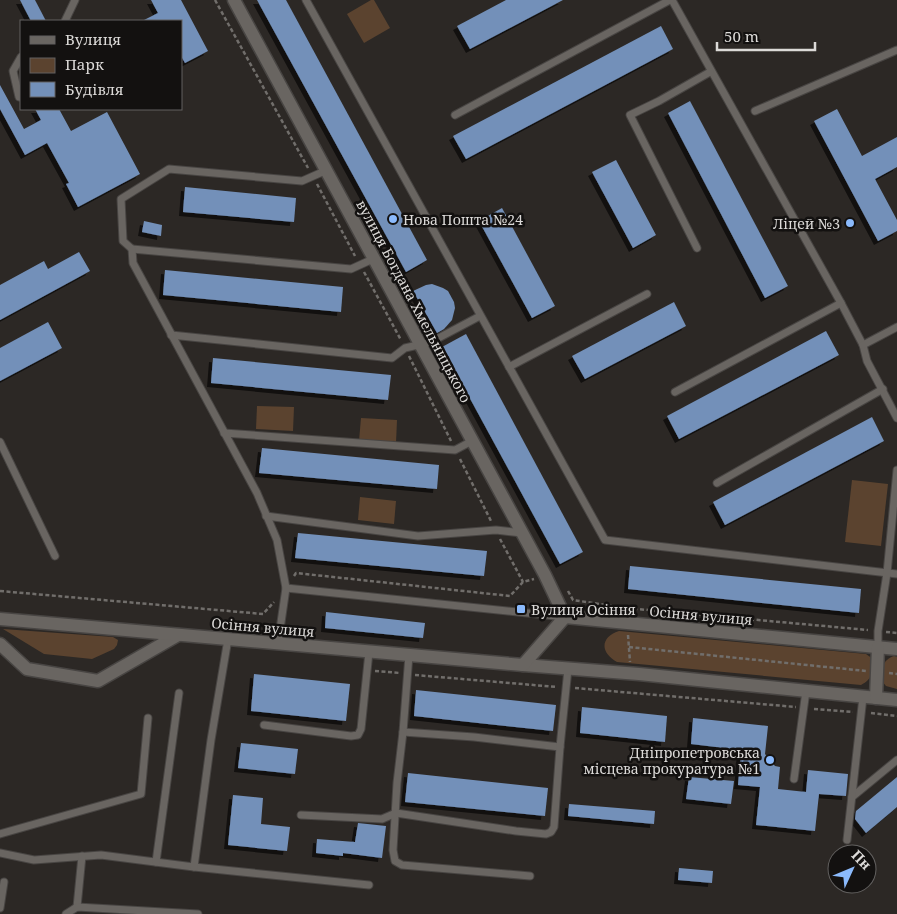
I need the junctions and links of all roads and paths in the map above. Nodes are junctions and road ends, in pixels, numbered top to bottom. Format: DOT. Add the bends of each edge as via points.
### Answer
graph roads {
  1 [pos="75,0"];
  2 [pos="215,0"];
  3 [pos="234,0"];
  4 [pos="306,0"];
  5 [pos="671,0"];
  6 [pos="65,20"];
  7 [pos="897,50"];
  8 [pos="20,58"];
  9 [pos="710,72"];
  10 [pos="20,97"];
  11 [pos="755,111"];
  12 [pos="455,115"];
  13 [pos="327,170"];
  14 [pos="313,177"];
  15 [pos="697,248"];
  16 [pos="132,250"];
  17 [pos="373,259"];
  18 [pos="360,266"];
  19 [pos="647,294"];
  20 [pos="841,303"];
  21 [pos="480,316"];
  22 [pos="897,327"];
  23 [pos="171,335"];
  24 [pos="420,344"];
  25 [pos="863,345"];
  26 [pos="405,348"];
  27 [pos="509,367"];
  28 [pos="883,389"];
  29 [pos="675,392"];
  30 [pos="897,418"];
  31 [pos="224,433"];
  32 [pos="472,441"];
  33 [pos="0,442"];
  34 [pos="456,450"];
  35 [pos="897,470"];
  36 [pos="717,483"];
  37 [pos="266,516"];
  38 [pos="496,530"];
  39 [pos="522,533"];
  40 [pos="55,556"];
  41 [pos="887,573"];
  42 [pos="897,574"];
  43 [pos="286,588"];
  44 [pos="0,591"];
  45 [pos="573,600"];
  46 [pos="626,608"];
  47 [pos="565,617"];
  48 [pos="0,619"];
  49 [pos="627,623"];
  50 [pos="878,631"];
  51 [pos="897,633"];
  52 [pos="178,635"];
  53 [pos="228,639"];
  54 [pos="278,643"];
  55 [pos="0,644"];
  56 [pos="878,647"];
  57 [pos="629,648"];
  58 [pos="897,649"];
  59 [pos="369,652"];
  60 [pos="409,655"];
  61 [pos="523,665"];
  62 [pos="568,669"];
  63 [pos="367,670"];
  64 [pos="876,672"];
  65 [pos="408,674"];
  66 [pos="631,674"];
  67 [pos="897,674"];
  68 [pos="566,688"];
  69 [pos="806,691"];
  70 [pos="179,693"];
  71 [pos="863,697"];
  72 [pos="876,698"];
  73 [pos="897,700"];
  74 [pos="804,708"];
  75 [pos="861,713"];
  76 [pos="897,716"];
  77 [pos="148,718"];
  78 [pos="264,725"];
  79 [pos="403,732"];
  80 [pos="560,747"];
  81 [pos="897,760"];
  82 [pos="794,779"];
  83 [pos="852,797"];
  84 [pos="396,813"];
  85 [pos="301,814"];
  86 [pos="0,834"];
  87 [pos="847,840"];
  88 [pos="0,853"];
  89 [pos="82,856"];
  90 [pos="156,862"];
  91 [pos="194,867"];
  92 [pos="530,876"];
  93 [pos="4,882"];
  94 [pos="369,885"];
  95 [pos="77,906"];
  96 [pos="0,908"];
  97 [pos="66,914"];
  98 [pos="198,914"];
  1 -- 6 [label="lane"];
  2 -- 14 [label="path"];
  3 -- 13 [label="street, вулиця Богдана Хмельницького"];
  4 -- 21 [label="lane"];
  5 -- 9 [label="lane"];
  5 -- 12 [label="lane"];
  7 -- 11 [label="lane"];
  8 -- 10 [label="lane" via="13,71"];
  9 -- 15 [label="lane" via="630,115"];
  9 -- 20 [label="lane"];
  13 -- 14 [label="lane"];
  13 -- 17 [label="street, вулиця Богдана Хмельницького"];
  14 -- 16 [label="lane" via="302,181 169,169 121,199 124,241"];
  14 -- 18 [label="path"];
  16 -- 18 [label="lane" via="351,269"];
  16 -- 23 [label="lane" via="133,263"];
  17 -- 18 [label="lane"];
  17 -- 24 [label="street, вулиця Богдана Хмельницького"];
  18 -- 26 [label="path"];
  19 -- 27 [label="lane"];
  20 -- 25 [label="lane"];
  20 -- 29 [label="lane"];
  21 -- 24 [label="lane" via="431,342"];
  21 -- 27 [label="lane"];
  22 -- 25 [label="lane"];
  23 -- 26 [label="lane" via="392,358"];
  23 -- 31 [label="lane"];
  24 -- 26 [label="lane"];
  24 -- 32 [label="street, вулиця Богдана Хмельницького"];
  25 -- 28 [label="lane" via="867,360"];
  26 -- 34 [label="path"];
  27 -- 41 [label="lane" via="605,540"];
  28 -- 30 [label="lane"];
  28 -- 36 [label="lane"];
  31 -- 34 [label="lane"];
  31 -- 37 [label="lane"];
  32 -- 34 [label="lane"];
  32 -- 39 [label="street, вулиця Богдана Хмельницького"];
  33 -- 40 [label="lane"];
  34 -- 38 [label="path"];
  35 -- 41 [label="lane"];
  37 -- 38 [label="lane" via="418,536"];
  37 -- 43 [label="lane" via="277,540"];
  38 -- 39 [label="lane"];
  38 -- 43 [label="path" via="523,582 510,596 296,573"];
  39 -- 47 [label="street, вулиця Богдана Хмельницького"];
  41 -- 42 [label="lane"];
  41 -- 50 [label="lane"];
  43 -- 44 [label="path" via="263,614"];
  43 -- 47 [label="lane"];
  43 -- 54 [label="lane"];
  45 -- 46 [label="path"];
  46 -- 49 [label="path"];
  46 -- 50 [label="path"];
  47 -- 49 [label="street, Осіння вулиця"];
  47 -- 61 [label="street"];
  48 -- 52 [label="street, Осіння вулиця"];
  49 -- 56 [label="street, Осіння вулиця"];
  49 -- 57 [label="path"];
  50 -- 51 [label="path"];
  50 -- 56 [label="lane"];
  52 -- 53 [label="street, Осіння вулиця"];
  52 -- 55 [label="street" via="98,681 27,669"];
  53 -- 54 [label="street, Осіння вулиця"];
  53 -- 91 [label="lane"];
  54 -- 59 [label="street, Осіння вулиця"];
  56 -- 58 [label="street, Осіння вулиця"];
  56 -- 64 [label="street"];
  57 -- 64 [label="path"];
  57 -- 66 [label="path"];
  59 -- 60 [label="street, Осіння вулиця"];
  59 -- 63 [label="lane"];
  60 -- 61 [label="street, Осіння вулиця"];
  60 -- 65 [label="lane"];
  61 -- 62 [label="street, Осіння вулиця"];
  62 -- 66 [label="street, Осіння вулиця"];
  62 -- 68 [label="lane"];
  63 -- 65 [label="path"];
  63 -- 78 [label="lane" via="358,735"];
  64 -- 67 [label="path"];
  64 -- 72 [label="street"];
  65 -- 68 [label="path"];
  65 -- 79 [label="lane"];
  66 -- 69 [label="street, Осіння вулиця"];
  68 -- 74 [label="path"];
  68 -- 80 [label="lane"];
  69 -- 71 [label="street, Осіння вулиця"];
  69 -- 74 [label="lane"];
  70 -- 90 [label="lane"];
  71 -- 72 [label="street, Осіння вулиця"];
  71 -- 75 [label="lane"];
  72 -- 73 [label="street, Осіння вулиця"];
  74 -- 75 [label="path"];
  74 -- 82 [label="lane"];
  75 -- 76 [label="path"];
  75 -- 83 [label="lane"];
  77 -- 86 [label="lane" via="140,794"];
  79 -- 80 [label="lane"];
  79 -- 84 [label="lane"];
  80 -- 84 [label="lane" via="551,832 516,831"];
  81 -- 83 [label="lane"];
  83 -- 87 [label="lane"];
  84 -- 85 [label="lane" via="382,818"];
  84 -- 92 [label="lane" via="393,850 395,861 402,865"];
  88 -- 89 [label="lane" via="34,860"];
  89 -- 90 [label="lane" via="101,854"];
  89 -- 95 [label="lane"];
  90 -- 91 [label="lane"];
  91 -- 94 [label="lane"];
  93 -- 96 [label="lane"];
  95 -- 97 [label="lane"];
  95 -- 98 [label="lane"];
}
